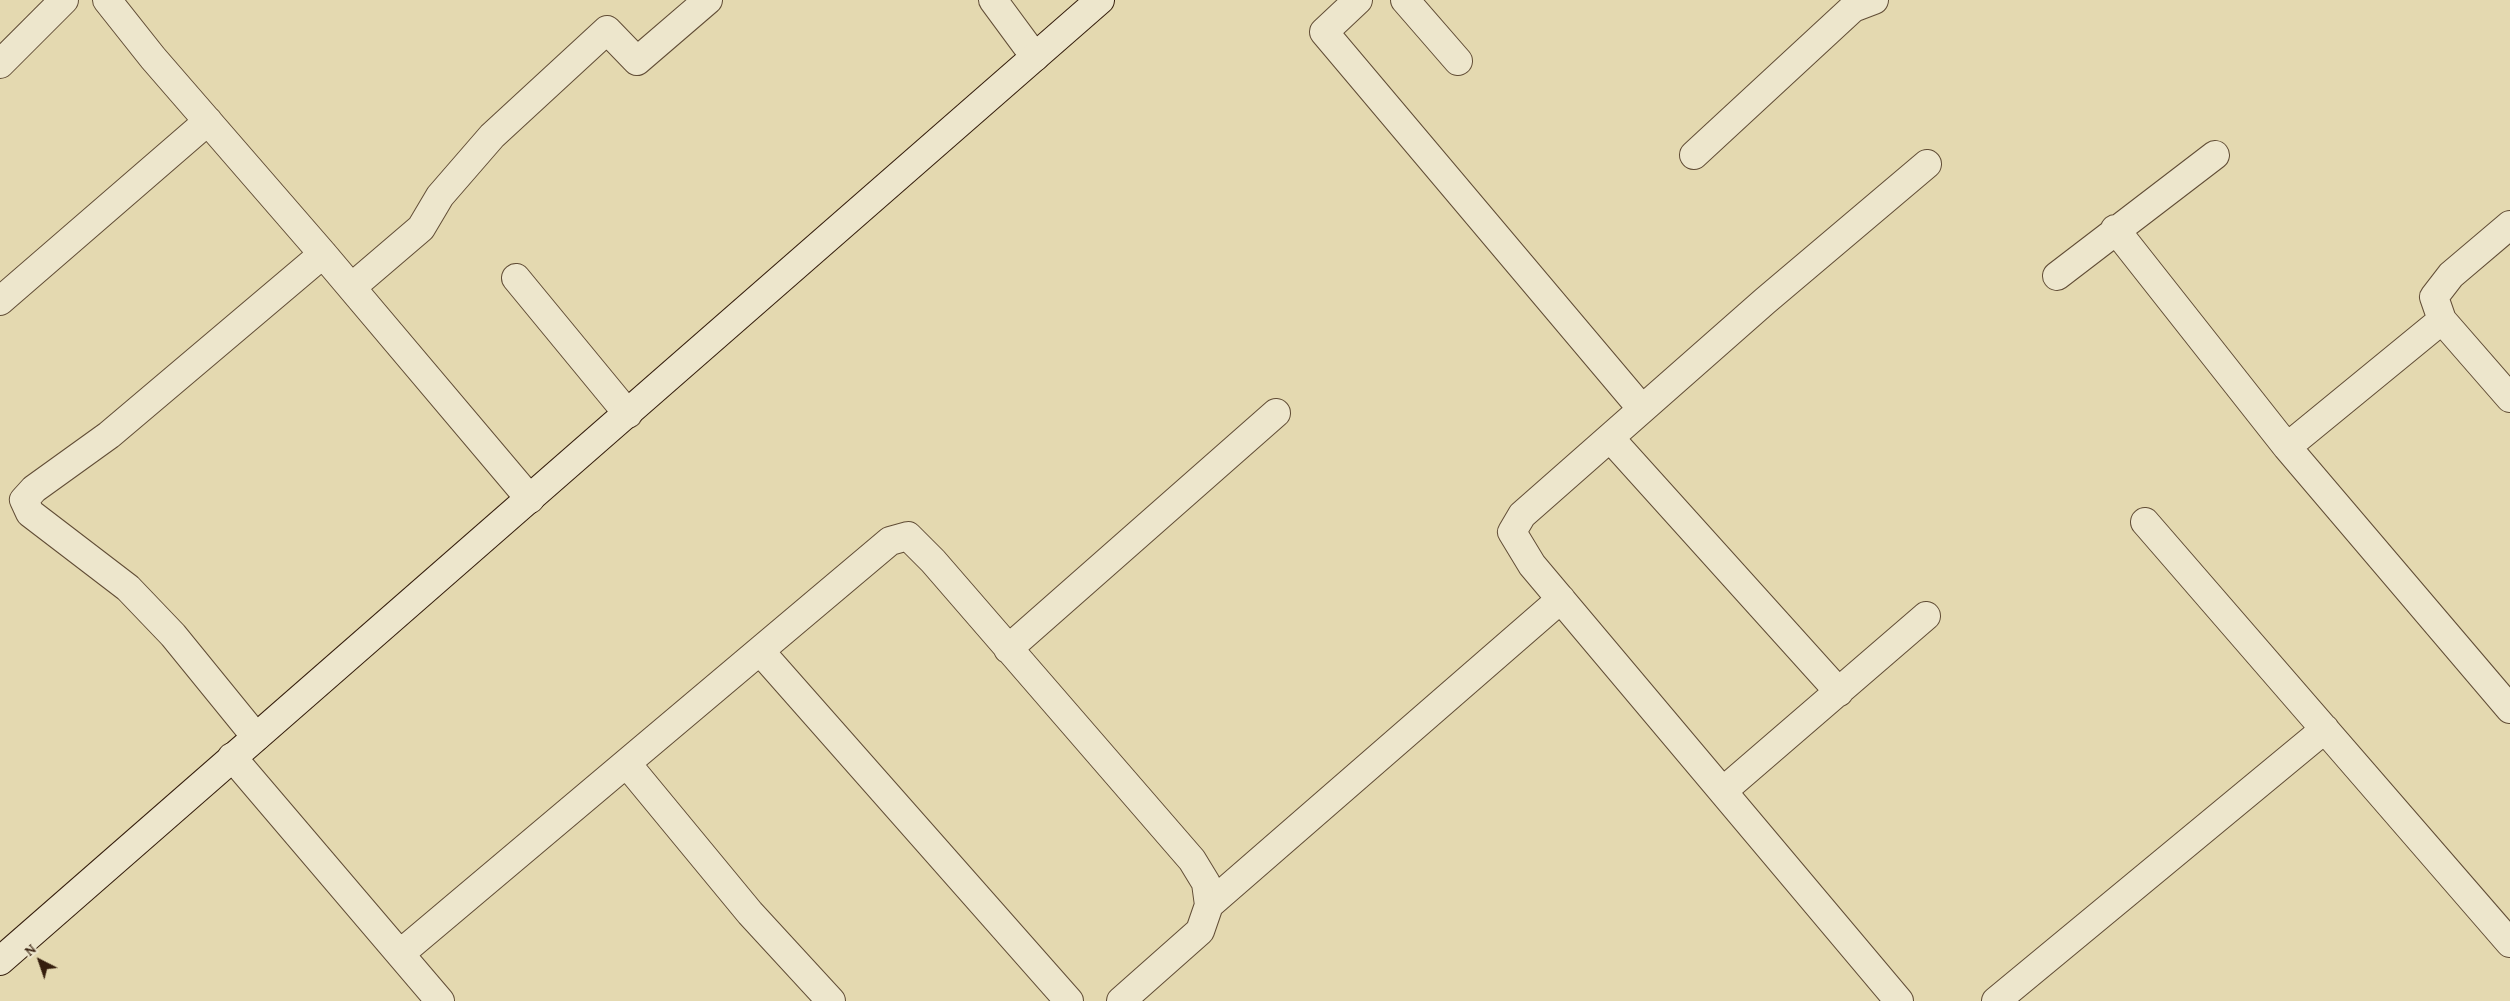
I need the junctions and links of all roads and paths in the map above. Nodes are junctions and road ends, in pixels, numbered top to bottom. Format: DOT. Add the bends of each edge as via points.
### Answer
graph roads {
  1 [pos="64,0"];
  2 [pos="107,0"];
  3 [pos="708,0"];
  4 [pos="993,0"];
  5 [pos="1100,0"];
  6 [pos="1358,0"];
  7 [pos="1405,0"];
  8 [pos="1874,0"];
  9 [pos="1840,8"];
  10 [pos="1035,57"];
  11 [pos="1458,61"];
  12 [pos="0,64"];
  13 [pos="208,121"];
  14 [pos="1694,155"];
  15 [pos="2215,155"];
  16 [pos="1927,164"];
  17 [pos="2510,225"];
  18 [pos="2115,229"];
  19 [pos="323,254"];
  20 [pos="2057,276"];
  21 [pos="516,278"];
  22 [pos="352,287"];
  23 [pos="0,301"];
  24 [pos="2442,320"];
  25 [pos="2510,398"];
  26 [pos="1642,409"];
  27 [pos="1276,412"];
  28 [pos="628,414"];
  29 [pos="1610,438"];
  30 [pos="2287,447"];
  31 [pos="530,499"];
  32 [pos="2146,522"];
  33 [pos="1561,599"];
  34 [pos="1926,616"];
  35 [pos="1008,649"];
  36 [pos="760,651"];
  37 [pos="1838,692"];
  38 [pos="2510,708"];
  39 [pos="2325,729"];
  40 [pos="256,737"];
  41 [pos="232,757"];
  42 [pos="627,764"];
  43 [pos="1723,792"];
  44 [pos="1209,905"];
  45 [pos="2510,943"];
  46 [pos="402,953"];
  47 [pos="0,961"];
  48 [pos="440,1001"];
  49 [pos="831,1001"];
  50 [pos="1069,1001"];
  51 [pos="1121,1001"];
  52 [pos="1899,1001"];
  53 [pos="1996,1001"];
  1 -- 12 [label="street"];
  2 -- 13 [label="street"];
  3 -- 22 [label="street" via="637,61 607,30 492,136 440,196 421,228"];
  4 -- 10 [label="street"];
  5 -- 10 [label="street"];
  6 -- 26 [label="street" via="1324,32"];
  7 -- 11 [label="street"];
  8 -- 9 [label="street" via="1853,8"];
  9 -- 14 [label="street"];
  10 -- 28 [label="street"];
  13 -- 19 [label="street"];
  13 -- 23 [label="street"];
  15 -- 18 [label="street"];
  16 -- 26 [label="street"];
  17 -- 24 [label="street" via="2451,274 2434,296"];
  18 -- 20 [label="street"];
  18 -- 30 [label="street"];
  19 -- 22 [label="street"];
  19 -- 40 [label="street" via="109,435 34,489 24,500 30,513 128,588 173,635"];
  21 -- 28 [label="street"];
  22 -- 31 [label="street"];
  24 -- 25 [label="street"];
  24 -- 30 [label="street"];
  26 -- 29 [label="street"];
  27 -- 35 [label="street"];
  28 -- 31 [label="street"];
  29 -- 33 [label="street" via="1522,515 1512,532 1532,565"];
  29 -- 37 [label="street"];
  30 -- 38 [label="street"];
  31 -- 40 [label="street"];
  32 -- 39 [label="street"];
  33 -- 43 [label="street"];
  33 -- 44 [label="street"];
  34 -- 37 [label="street"];
  35 -- 36 [label="street" via="908,536 890,541"];
  35 -- 44 [label="street" via="1192,860 1206,883"];
  36 -- 42 [label="street"];
  36 -- 50 [label="street"];
  37 -- 43 [label="street"];
  39 -- 45 [label="street"];
  39 -- 53 [label="street"];
  40 -- 41 [label="street"];
  41 -- 46 [label="street"];
  41 -- 47 [label="street"];
  42 -- 46 [label="street"];
  42 -- 49 [label="street" via="750,913"];
  43 -- 52 [label="street"];
  44 -- 51 [label="street" via="1200,931"];
  46 -- 48 [label="street"];
}
